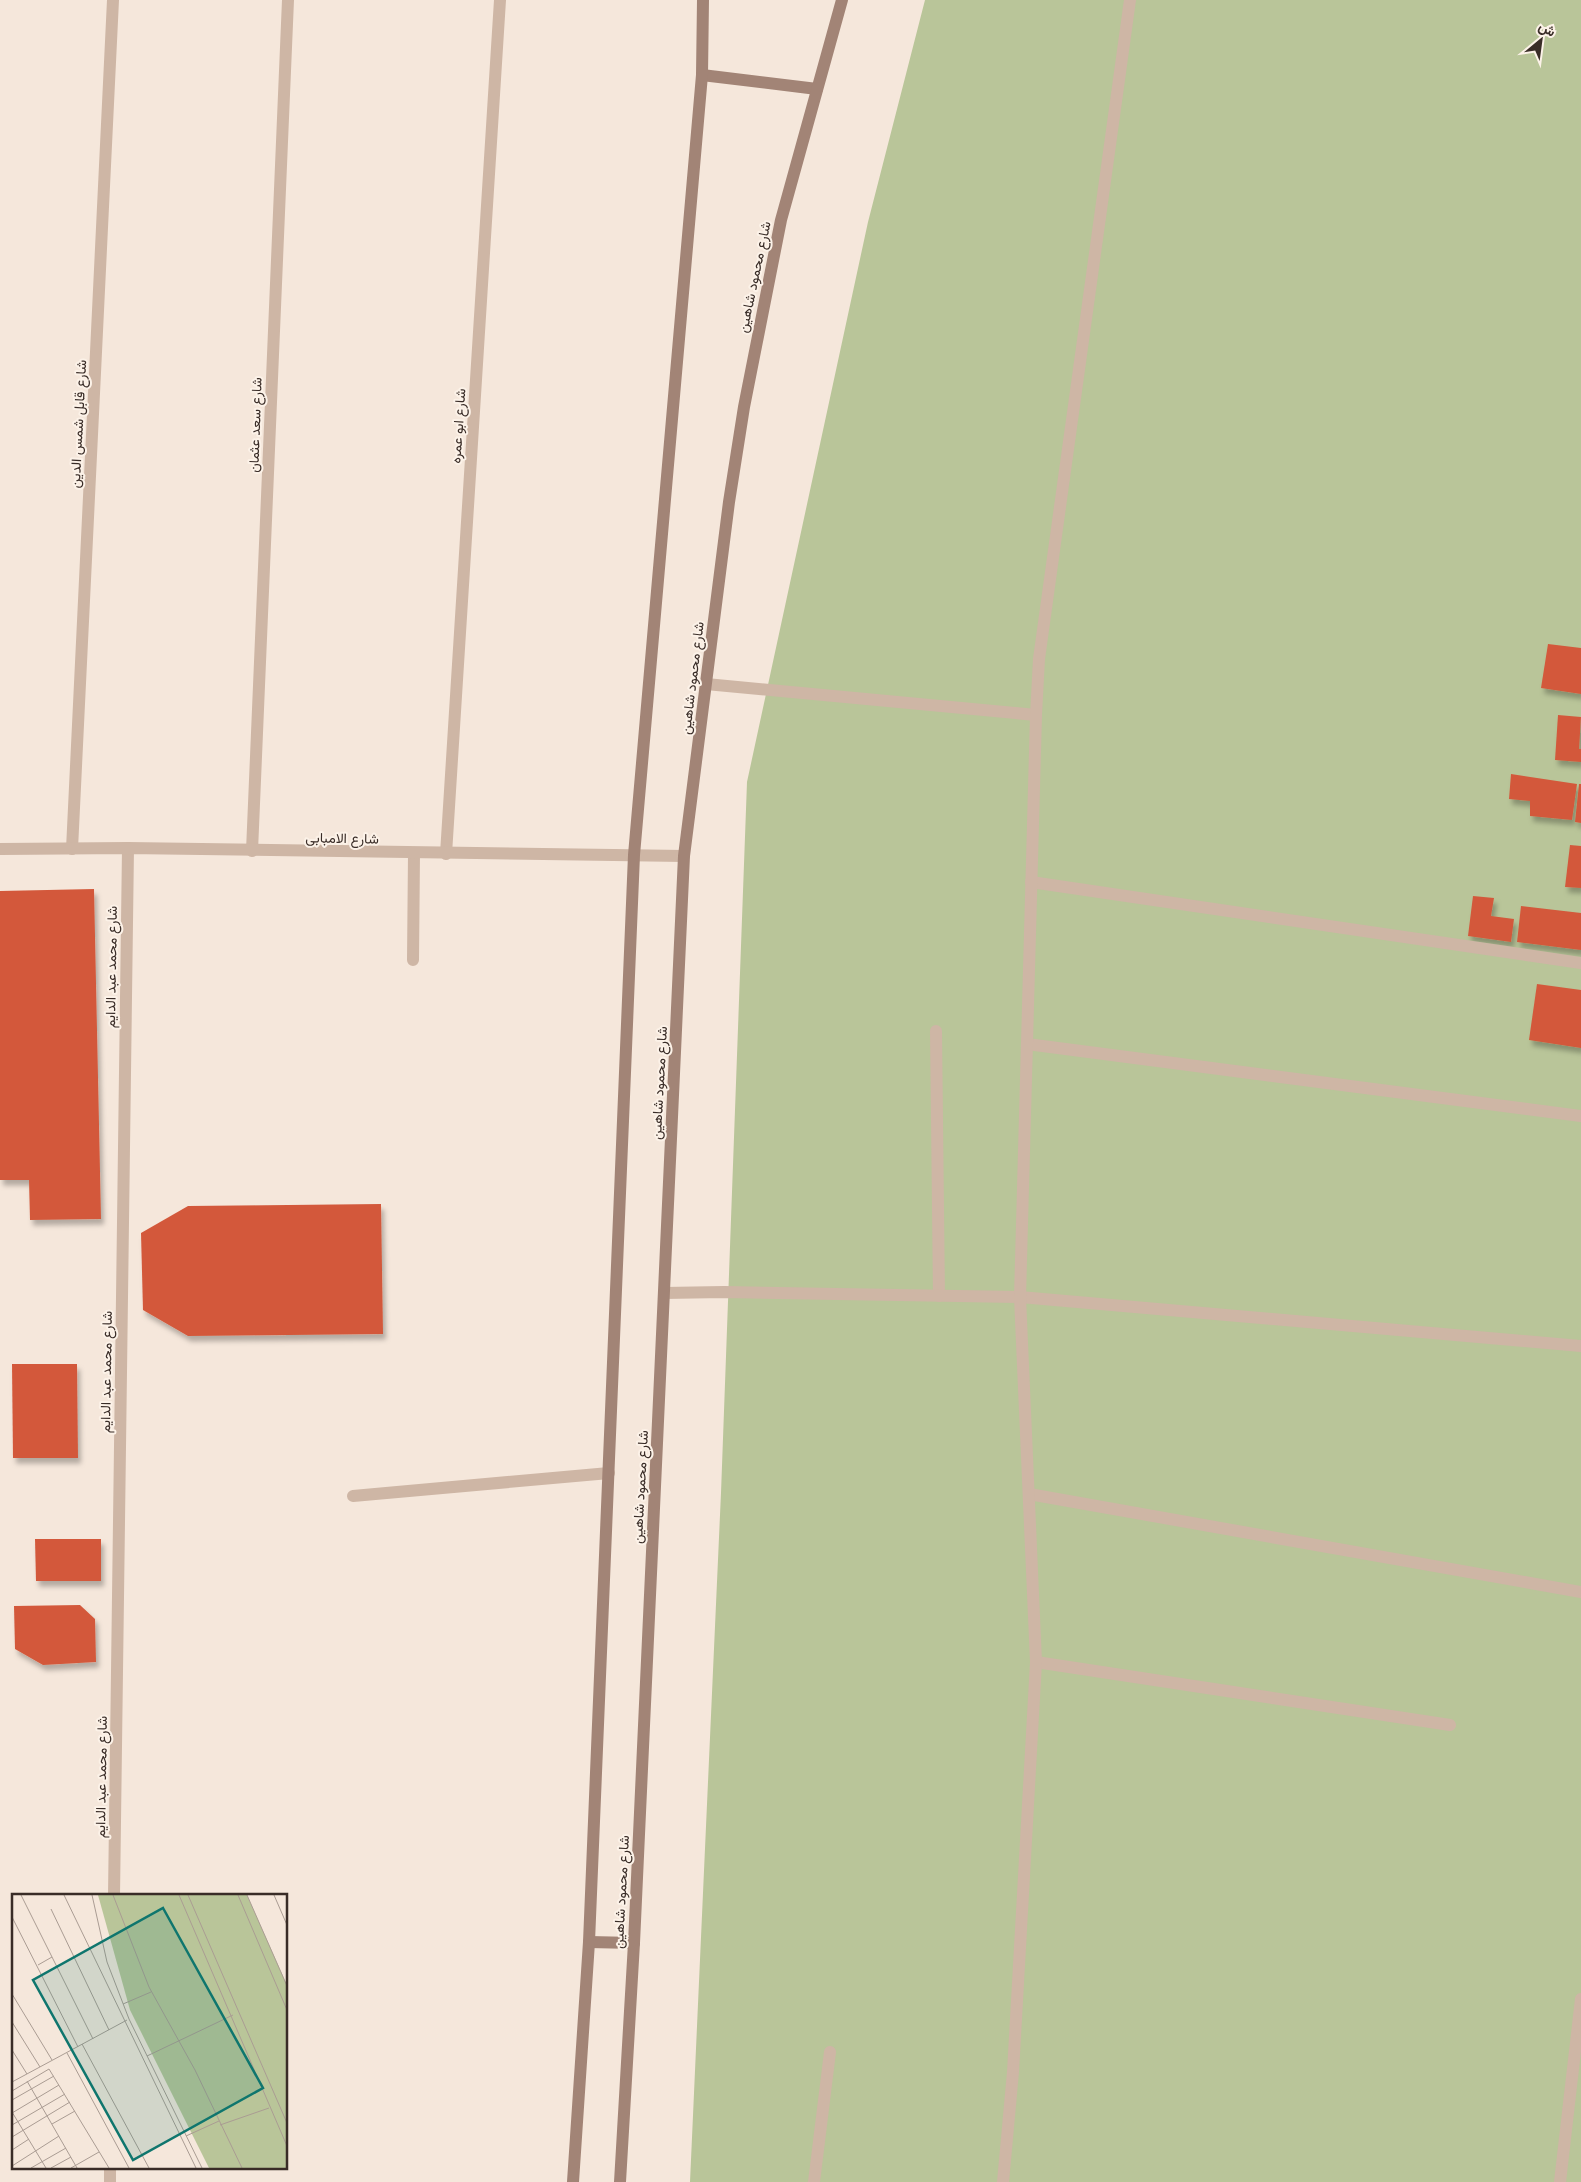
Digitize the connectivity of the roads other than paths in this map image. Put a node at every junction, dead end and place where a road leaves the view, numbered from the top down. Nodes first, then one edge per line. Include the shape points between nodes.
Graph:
1 (113, 0) edge
2 (288, 0) edge
3 (500, 0) edge
4 (703, 0) edge
5 (842, 0) edge
6 (1130, 0) edge
7 (702, 75) junction
8 (817, 89) junction
9 (706, 684) junction
10 (1036, 715) junction
11 (128, 848) junction
12 (0, 849) edge
13 (72, 849) junction
14 (252, 851) junction
15 (414, 854) junction
16 (446, 854) junction
17 (634, 854) junction
18 (684, 856) junction
19 (1031, 882) junction
20 (413, 960) dead end
21 (1581, 963) edge
22 (936, 1031) dead end
23 (1027, 1044) junction
24 (1581, 1116) edge
25 (664, 1293) junction
26 (939, 1296) junction
27 (1020, 1298) junction
28 (1581, 1346) edge
29 (609, 1473) junction
30 (1029, 1494) junction
31 (353, 1496) dead end
32 (1581, 1592) edge
33 (1036, 1662) junction
34 (1450, 1725) dead end
35 (114, 1894) edge
36 (589, 1942) junction
37 (634, 1944) junction
38 (1581, 1999) edge
39 (830, 2052) dead end
40 (573, 2182) edge
41 (620, 2182) edge
42 (814, 2182) edge
43 (1003, 2182) edge
44 (1560, 2182) edge

1 - 13 street, شارع قابل شمس الدين
2 - 14 street, شارع سعد عثمان
3 - 16 street, شارع ابو عمره
4 - 7 main road, شارع محمود شاهين
5 - 8 main road, شارع محمود شاهين
6 - 10 street via 1039,658
7 - 8 main road
7 - 17 main road, شارع محمود شاهين
8 - 9 main road, شارع محمود شاهين via 782,220 744,407
9 - 10 street
9 - 18 main road, شارع محمود شاهين
10 - 19 street
11 - 13 street, شارع الامبابى
11 - 14 street, شارع الامبابى
11 - 35 street, شارع محمد عبد الدايم
12 - 13 street, شارع الامبابى
14 - 15 street, شارع الامبابى
15 - 16 street, شارع الامبابى
15 - 20 street
16 - 17 street, شارع الامبابى
17 - 18 street, شارع الامبابى
17 - 29 main road, شارع محمود شاهين
18 - 25 main road, شارع محمود شاهين
19 - 21 street
19 - 23 street
22 - 26 street
23 - 24 street
23 - 27 street
25 - 26 street
25 - 37 main road, شارع محمود شاهين
26 - 27 street
27 - 28 street
27 - 30 street
29 - 31 street
29 - 36 main road, شارع محمود شاهين
30 - 32 street
30 - 33 street
33 - 34 street
33 - 43 street
36 - 37 main road
36 - 40 main road, شارع محمود شاهين
37 - 41 main road, شارع محمود شاهين
38 - 44 street
39 - 42 street

